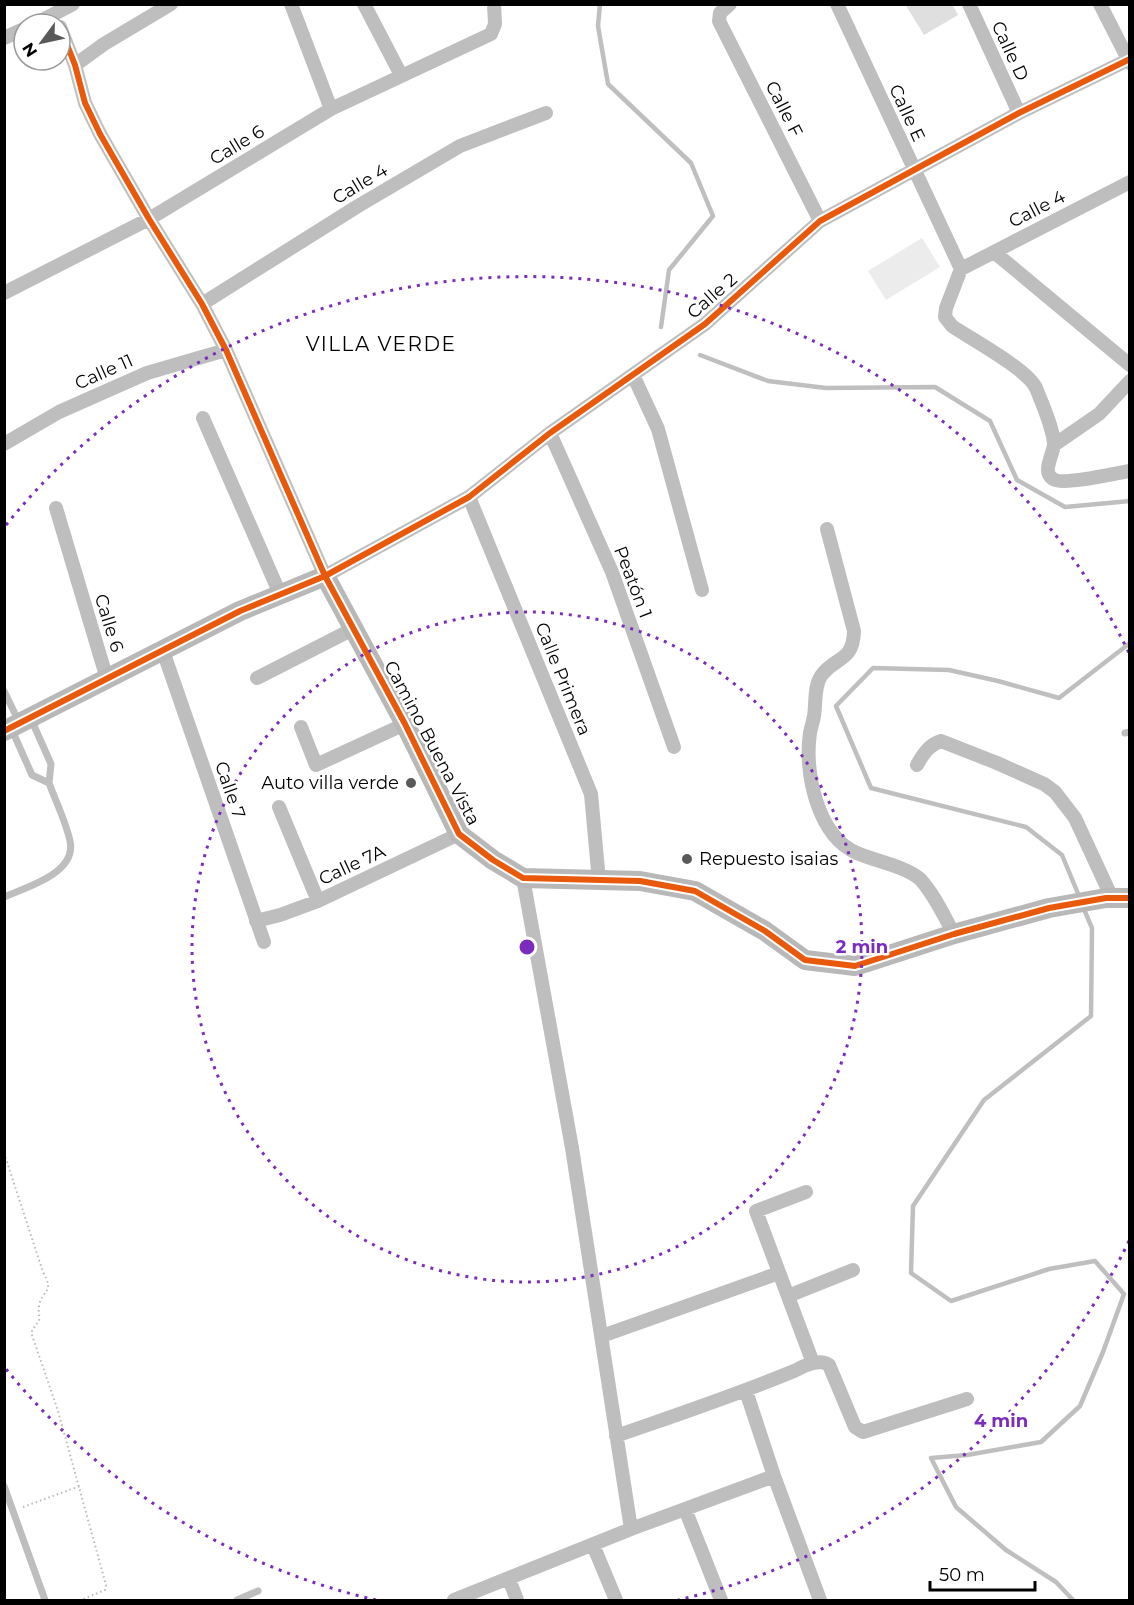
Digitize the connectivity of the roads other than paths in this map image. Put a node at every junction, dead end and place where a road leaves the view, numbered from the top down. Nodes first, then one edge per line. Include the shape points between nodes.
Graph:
1 (171, 4) edge
2 (291, 4) edge
3 (364, 4) edge
4 (494, 4) edge
5 (837, 4) edge
6 (969, 4) edge
7 (1101, 4) edge
8 (725, 9) edge
9 (72, 58) edge
10 (1129, 61) edge
11 (75, 65) junction
12 (400, 75) junction
13 (331, 109) junction
14 (546, 113) dead end
15 (1019, 113) junction
16 (913, 170) junction
17 (1130, 182) edge
18 (149, 219) junction
19 (820, 221) junction
20 (994, 252) junction
21 (961, 268) junction
22 (4, 293) edge
23 (202, 304) junction
24 (226, 350) junction
25 (1130, 365) edge
26 (633, 375) junction
27 (1130, 381) edge
28 (203, 418) dead end
29 (550, 433) junction
30 (4, 444) edge
31 (1054, 445) junction
32 (1130, 471) edge
33 (469, 497) junction
34 (56, 508) dead end
35 (827, 529) dead end
36 (325, 576) junction
37 (702, 590) dead end
38 (280, 594) junction
39 (355, 628) junction
40 (163, 651) junction
41 (257, 678) dead end
42 (107, 679) junction
43 (4, 691) edge
44 (405, 724) junction
45 (16, 725) edge
46 (302, 727) dead end
47 (674, 747) dead end
48 (917, 765) dead end
49 (49, 783) junction
50 (279, 807) dead end
51 (459, 834) junction
52 (523, 878) junction
53 (599, 880) junction
54 (4, 897) edge
55 (1116, 898) edge
56 (318, 901) junction
57 (256, 921) junction
58 (954, 933) junction
59 (264, 942) dead end
60 (806, 1192) dead end
61 (853, 1270) dead end
62 (779, 1273) junction
63 (788, 1296) junction
64 (602, 1336) junction
65 (813, 1363) junction
66 (746, 1391) junction
67 (967, 1399) dead end
68 (616, 1436) junction
69 (774, 1476) junction
70 (4, 1486) edge
71 (685, 1509) junction
72 (631, 1529) junction
73 (593, 1545) junction
74 (509, 1579) junction
75 (258, 1591) dead end
76 (45, 1600) edge
77 (237, 1600) edge
78 (454, 1600) edge
79 (517, 1600) edge
80 (616, 1600) edge
81 (721, 1600) edge
82 (820, 1600) edge

1 - 11 street
2 - 13 street
3 - 12 street
4 - 12 street, Calle 6 via 495,24 490,34
5 - 16 street, Calle E
6 - 15 street, Calle D
7 - 10 street
8 - 19 street, Calle F via 719,21
9 - 11 street
10 - 15 street, Calle 2
11 - 18 street via 85,103 99,134
12 - 13 street, Calle 6
13 - 18 street, Calle 6
14 - 23 street, Calle 4 via 460,146
15 - 16 street, Calle 2
16 - 19 street, Calle 2
16 - 21 street, Calle E
17 - 20 street, Calle 4
18 - 22 street, Calle 6
18 - 23 street
19 - 26 street, Calle 2 via 705,324
20 - 21 street, Calle 4
20 - 25 street
21 - 31 street via 945,317 952,326 1020,370 1034,385
23 - 24 street
24 - 30 street, Calle 11 via 147,373 59,412
24 - 36 street
26 - 29 street, Calle 2
26 - 37 street via 658,429
27 - 31 street via 1099,414
28 - 38 street
29 - 33 street, Calle 2
29 - 47 street, Peatón 1 via 612,572
31 - 32 street via 1048,474 1055,481
33 - 36 street, Calle 2
33 - 53 street, Calle Primera via 591,794
34 - 42 street, Calle 6
35 - 58 street via 854,638 850,651 820,677 810,733 811,785 835,837 854,852 919,879
36 - 38 street
36 - 39 street, Camino Buena Vista
38 - 40 street
39 - 41 street
39 - 44 street, Camino Buena Vista
40 - 42 street
40 - 57 street, Calle 7
42 - 45 street
43 - 45 lane
44 - 46 street via 316,765
44 - 51 street, Camino Buena Vista
45 - 49 lane via 51,765
45 - 49 lane via 32,775
48 - 55 street via 927,750 941,741 1044,784 1075,818
49 - 54 lane via 71,842 70,858 51,876
50 - 56 street
51 - 52 street, Camino Buena Vista
51 - 56 street, Calle 7A
52 - 53 street, Camino Buena Vista
52 - 64 street
53 - 58 street, Camino Buena Vista via 640,881 695,891 765,931 805,960 855,966
55 - 58 street, Camino Buena Vista via 1049,908
56 - 57 street, Calle 7A
57 - 59 street, Calle 7
60 - 62 street via 756,1211
61 - 63 street
62 - 63 street
62 - 64 street
63 - 65 street
64 - 68 street
65 - 66 street
65 - 67 street via 829,1365 855,1427 863,1432
66 - 68 street
66 - 69 street
68 - 72 street
69 - 71 street
69 - 82 street
70 - 76 lane
71 - 72 street
71 - 81 street
72 - 73 street
73 - 74 street
73 - 80 street
74 - 78 street
74 - 79 street
75 - 77 lane

